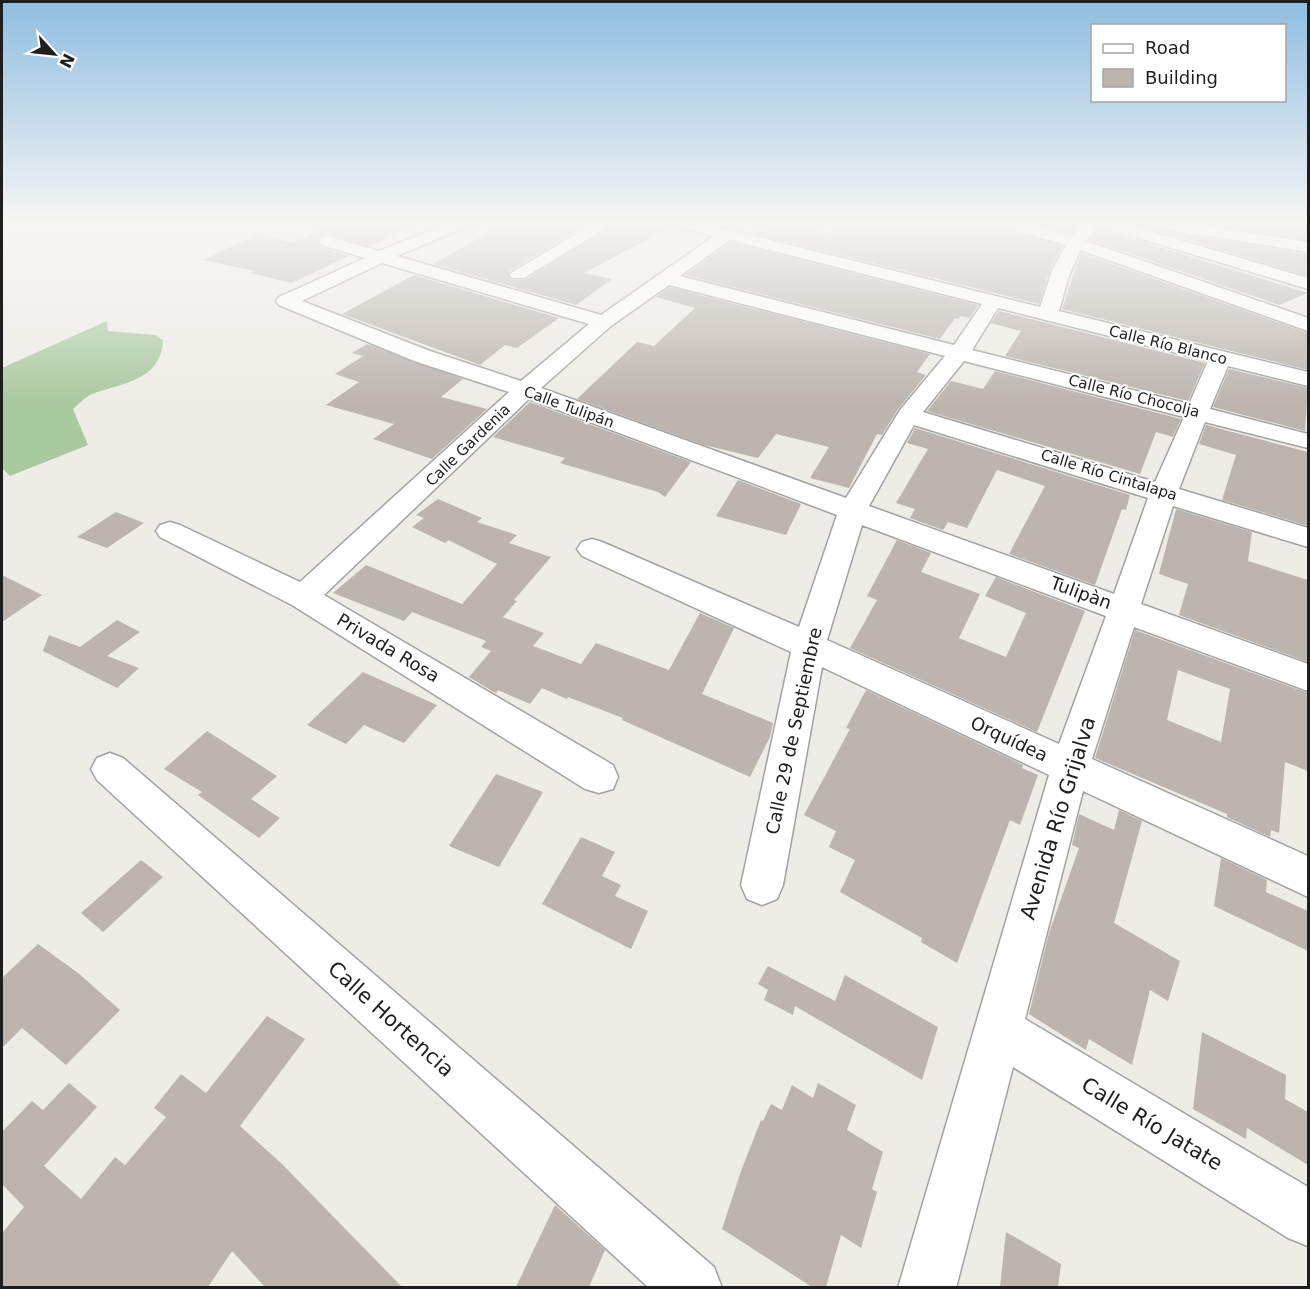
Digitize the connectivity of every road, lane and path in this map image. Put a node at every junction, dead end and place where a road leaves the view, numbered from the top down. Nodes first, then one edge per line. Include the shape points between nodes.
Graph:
1 (321, 284) edge
2 (472, 284) edge
3 (656, 284) edge
4 (689, 284) edge
5 (924, 284) edge
6 (1056, 284) edge
7 (1193, 284) edge
8 (993, 301) junction
9 (1048, 314) junction
10 (604, 322) junction
11 (1308, 325) edge
12 (960, 352) junction
13 (1221, 358) junction
14 (1308, 379) edge
15 (525, 390) junction
16 (1199, 413) junction
17 (908, 415) junction
18 (1308, 441) edge
19 (1164, 492) junction
20 (853, 510) junction
21 (170, 531) dead end
22 (1308, 538) edge
23 (592, 549) dead end
24 (303, 597) junction
25 (1125, 609) junction
26 (809, 646) junction
27 (1308, 678) edge
28 (1070, 767) junction
29 (110, 769) dead end
30 (599, 777) dead end
31 (1308, 877) edge
32 (762, 885) dead end
33 (996, 1029) junction
34 (1308, 1218) edge
35 (683, 1279) edge
36 (927, 1287) edge

1 - 15 street, Calle Tulipán via 286,301 422,356
2 - 10 street
3 - 10 street, Calle Gardenia
4 - 12 street, Calle Río Chocolja
5 - 8 street, Calle Río Blanco
6 - 9 street
7 - 11 street
8 - 9 street, Calle Río Blanco
8 - 12 street, Calle 29 de Septiembre
9 - 13 street, Calle Río Blanco
10 - 15 street, Calle Gardenia
12 - 16 street, Calle Río Chocolja
12 - 17 street, Calle 29 de Septiembre
13 - 14 street, Calle Río Blanco
13 - 16 street, Avenida Río Grijalva
15 - 20 street, Calle Tulipán
15 - 24 street, Calle Gardenia
16 - 18 street, Calle Río Chocolja
16 - 19 street, Avenida Río Grijalva
17 - 19 street, Calle Río Cintalapa
17 - 20 street, Calle 29 de Septiembre
19 - 22 street, Calle Río Cintalapa
19 - 25 street, Avenida Río Grijalva
20 - 25 street, Tulipàn
20 - 26 street, Calle 29 de Septiembre
21 - 24 street, Privada Rosa
23 - 26 street, Orquídea
24 - 30 street, Privada Rosa
25 - 27 street, Tulipàn
25 - 28 street, Avenida Río Grijalva
26 - 28 street, Orquídea
26 - 32 street, Calle 29 de Septiembre
28 - 31 street, Orquídea
28 - 33 street, Avenida Río Grijalva
29 - 35 street, Calle Hortencia
33 - 34 street, Calle Río Jatate
33 - 36 street, Avenida Río Grijalva

